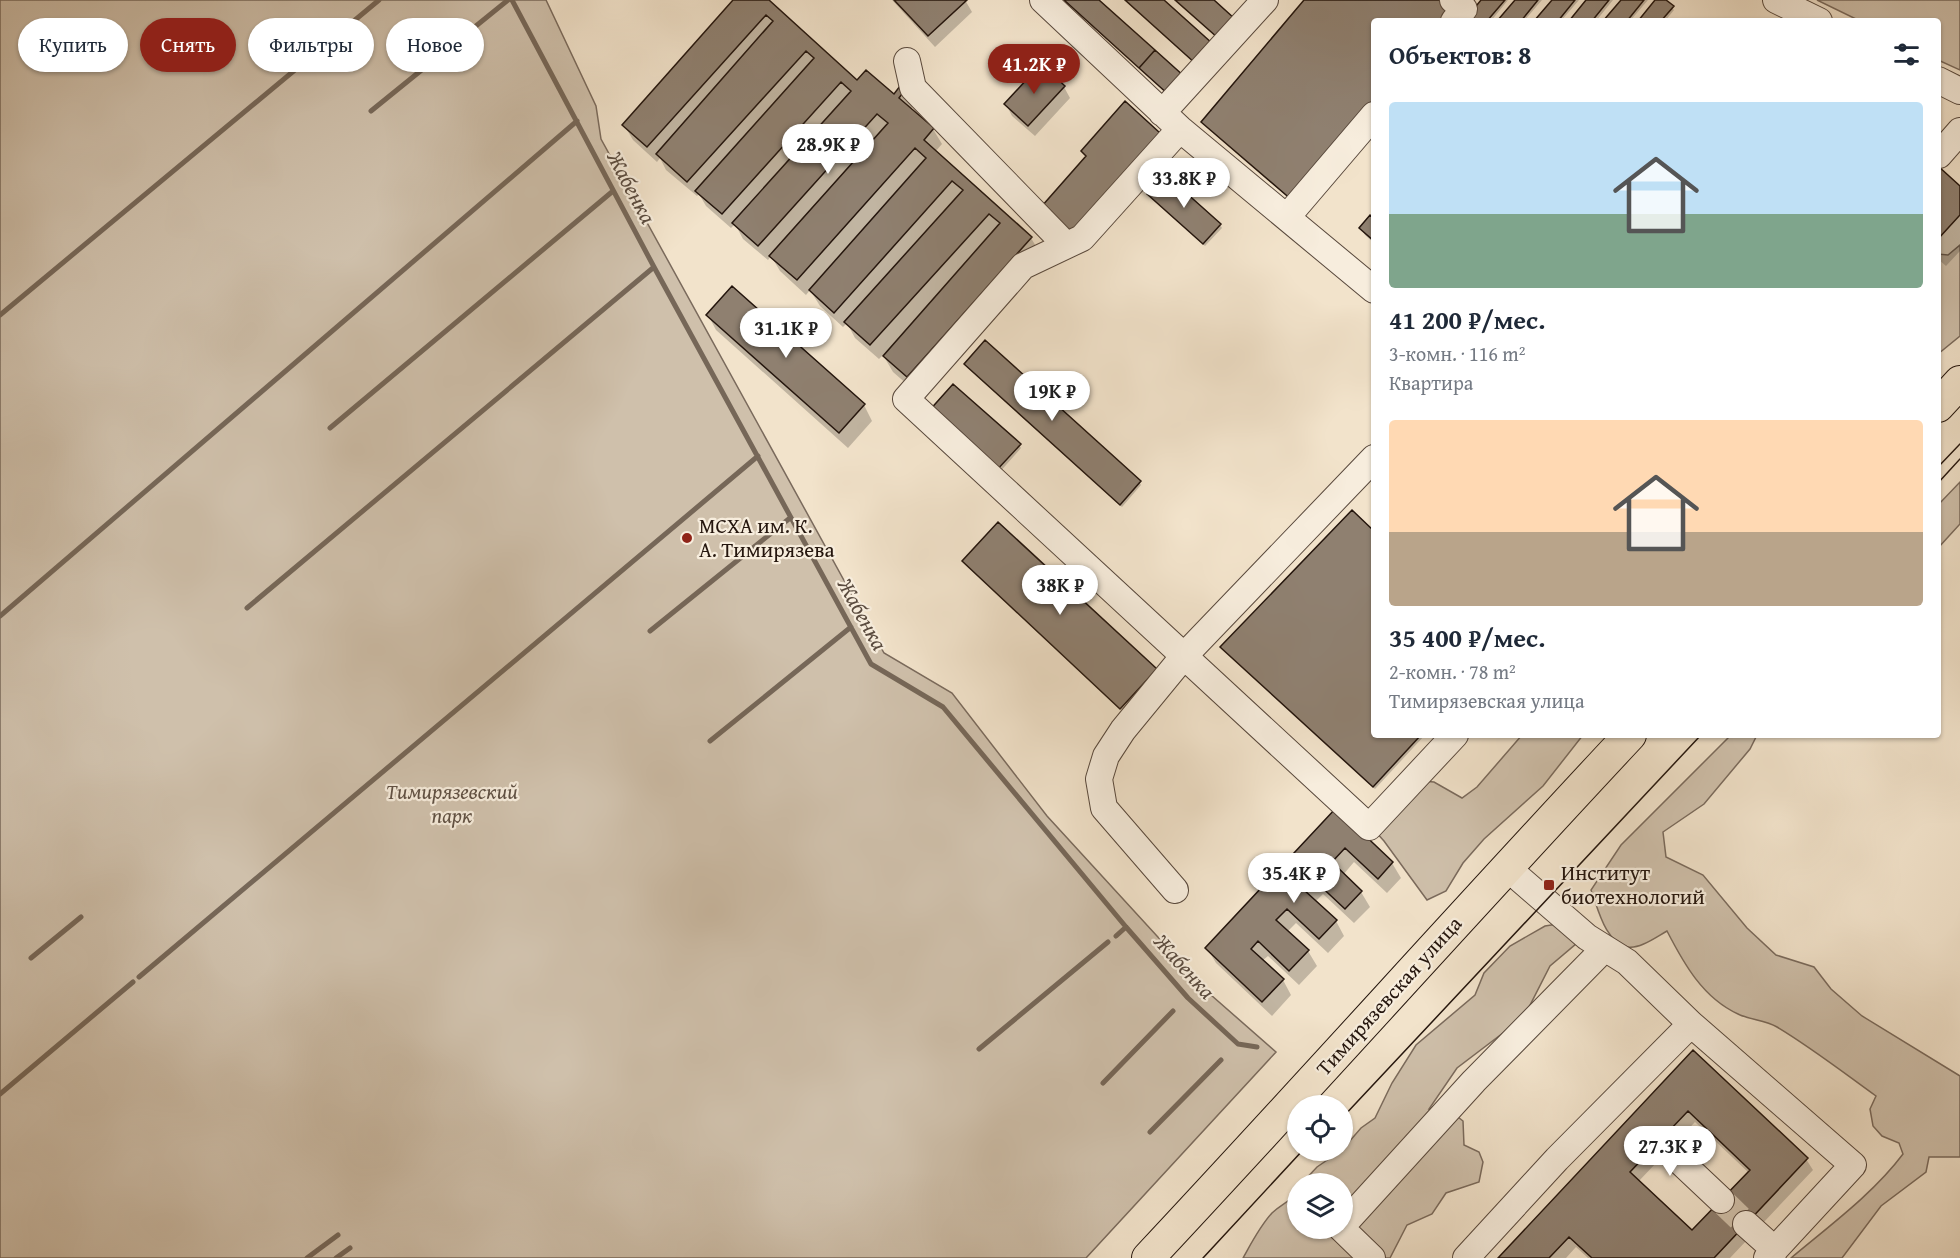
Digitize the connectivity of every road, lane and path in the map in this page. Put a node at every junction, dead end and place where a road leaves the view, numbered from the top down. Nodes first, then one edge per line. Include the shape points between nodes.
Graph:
1 (1043, 0) edge
2 (1265, 0) edge
3 (1454, 0) edge
4 (1776, 0) edge
5 (1456, 18) edge
6 (1813, 18) edge
7 (908, 61) dead end
8 (1941, 82) edge
9 (1960, 91) edge
10 (1371, 119) edge
11 (1171, 121) junction
12 (1960, 131) edge
13 (1941, 153) edge
14 (1287, 217) junction
15 (1066, 245) junction
16 (1371, 287) edge
17 (1960, 382) edge
18 (1941, 403) edge
19 (1371, 461) edge
20 (1183, 657) junction
21 (1452, 738) edge
22 (1627, 738) edge
23 (1506, 867) junction
24 (1175, 890) dead end
25 (1604, 949) junction
26 (1691, 1024) junction
27 (1668, 1150) dead end
28 (1721, 1200) tunnel mouth
29 (1353, 1215) edge
30 (1746, 1224) tunnel mouth
31 (1353, 1238) edge
32 (1771, 1254) edge
33 (1148, 1258) edge
34 (1372, 1258) edge
35 (1466, 1258) edge

1 - 11 street
2 - 11 street
3 - 5 street via 1464,9
4 - 6 street
7 - 15 street via 913,88
8 - 9 street
10 - 14 street
11 - 14 street
11 - 15 street via 1082,238
12 - 13 street
14 - 16 street
15 - 20 street via 1023,266 906,399
17 - 18 main road
19 - 20 street
20 - 21 street via 1369,827
20 - 24 street via 1123,730 1106,756 1099,779 1104,808
22 - 23 main road, Тимирязевская улица
23 - 25 street
23 - 33 main road, Тимирязевская улица
25 - 26 street via 1626,962
25 - 29 street via 1474,1081
26 - 32 street via 1853,1165
26 - 35 street
27 - 28 street
30 - 32 street
31 - 34 street

